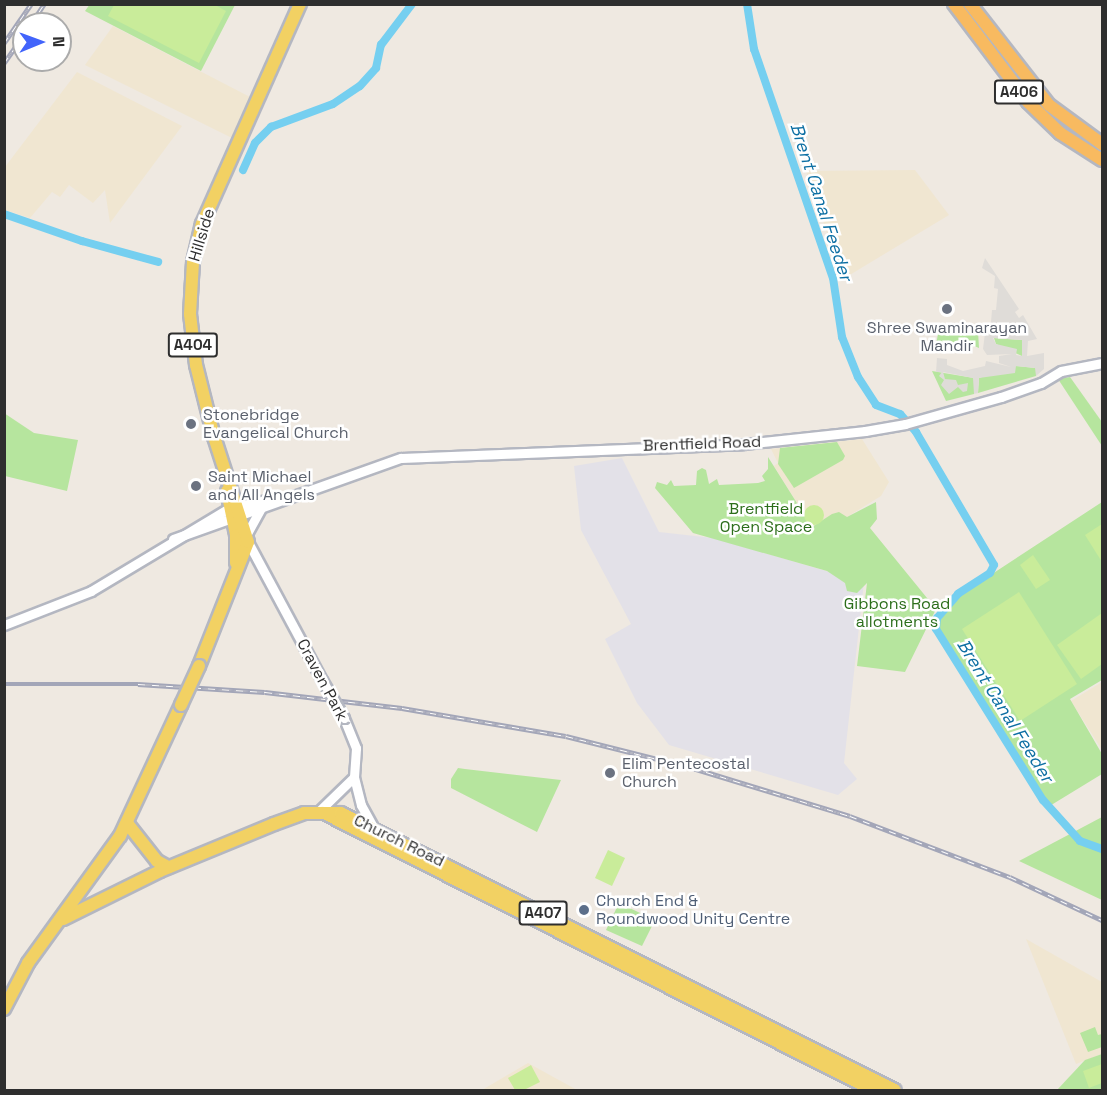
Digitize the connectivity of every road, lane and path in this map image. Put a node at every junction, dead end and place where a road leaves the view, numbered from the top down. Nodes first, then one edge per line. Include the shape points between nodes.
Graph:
1 (300, 4) edge
2 (954, 4) edge
3 (970, 4) edge
4 (1102, 144) edge
5 (1102, 160) edge
6 (1102, 363) edge
7 (297, 494) junction
8 (261, 508) junction
9 (235, 512) junction
10 (247, 540) junction
11 (236, 573) junction
12 (4, 626) edge
13 (354, 777) junction
14 (320, 812) junction
15 (127, 823) junction
16 (373, 828) junction
17 (120, 836) junction
18 (138, 836) junction
19 (160, 867) junction
20 (94, 875) junction
21 (109, 894) junction
22 (63, 919) junction
23 (4, 1009) edge
24 (873, 1090) edge
25 (895, 1090) edge

1 - 9 main road, Hillside / A404 via 202,224 193,262 193,342
2 - 5 highway, A406 via 1028,102 1060,133
3 - 4 highway, A406 via 1048,105
6 - 7 street, Brentfield Road via 1061,370 1029,388 908,424 744,444 401,458
7 - 8 street, Brentfield Road
7 - 9 street, Brentfield Road
8 - 9 street, Brentfield Road
8 - 10 street
9 - 10 main road, Craven Park / A404
9 - 11 main road, A404
9 - 12 street via 173,539 91,591
10 - 11 main road, A404
10 - 13 street, Craven Park, bridge via 344,718 356,748
11 - 15 main road, A404, bridge via 182,705
13 - 14 street
13 - 16 street, Craven Park via 361,805
14 - 16 main road, Church Road / A407 via 341,813
14 - 19 main road, A407 via 274,824
14 - 24 main road, Church Road / A407
15 - 17 main road, A404
15 - 18 main road
16 - 25 main road, Church Road / A407
17 - 18 main road
17 - 20 main road, A404
18 - 19 main road
19 - 21 main road, A404
20 - 21 main road via 98,889
20 - 22 main road, A404
21 - 22 main road, A404
22 - 23 main road, A404 via 28,963

